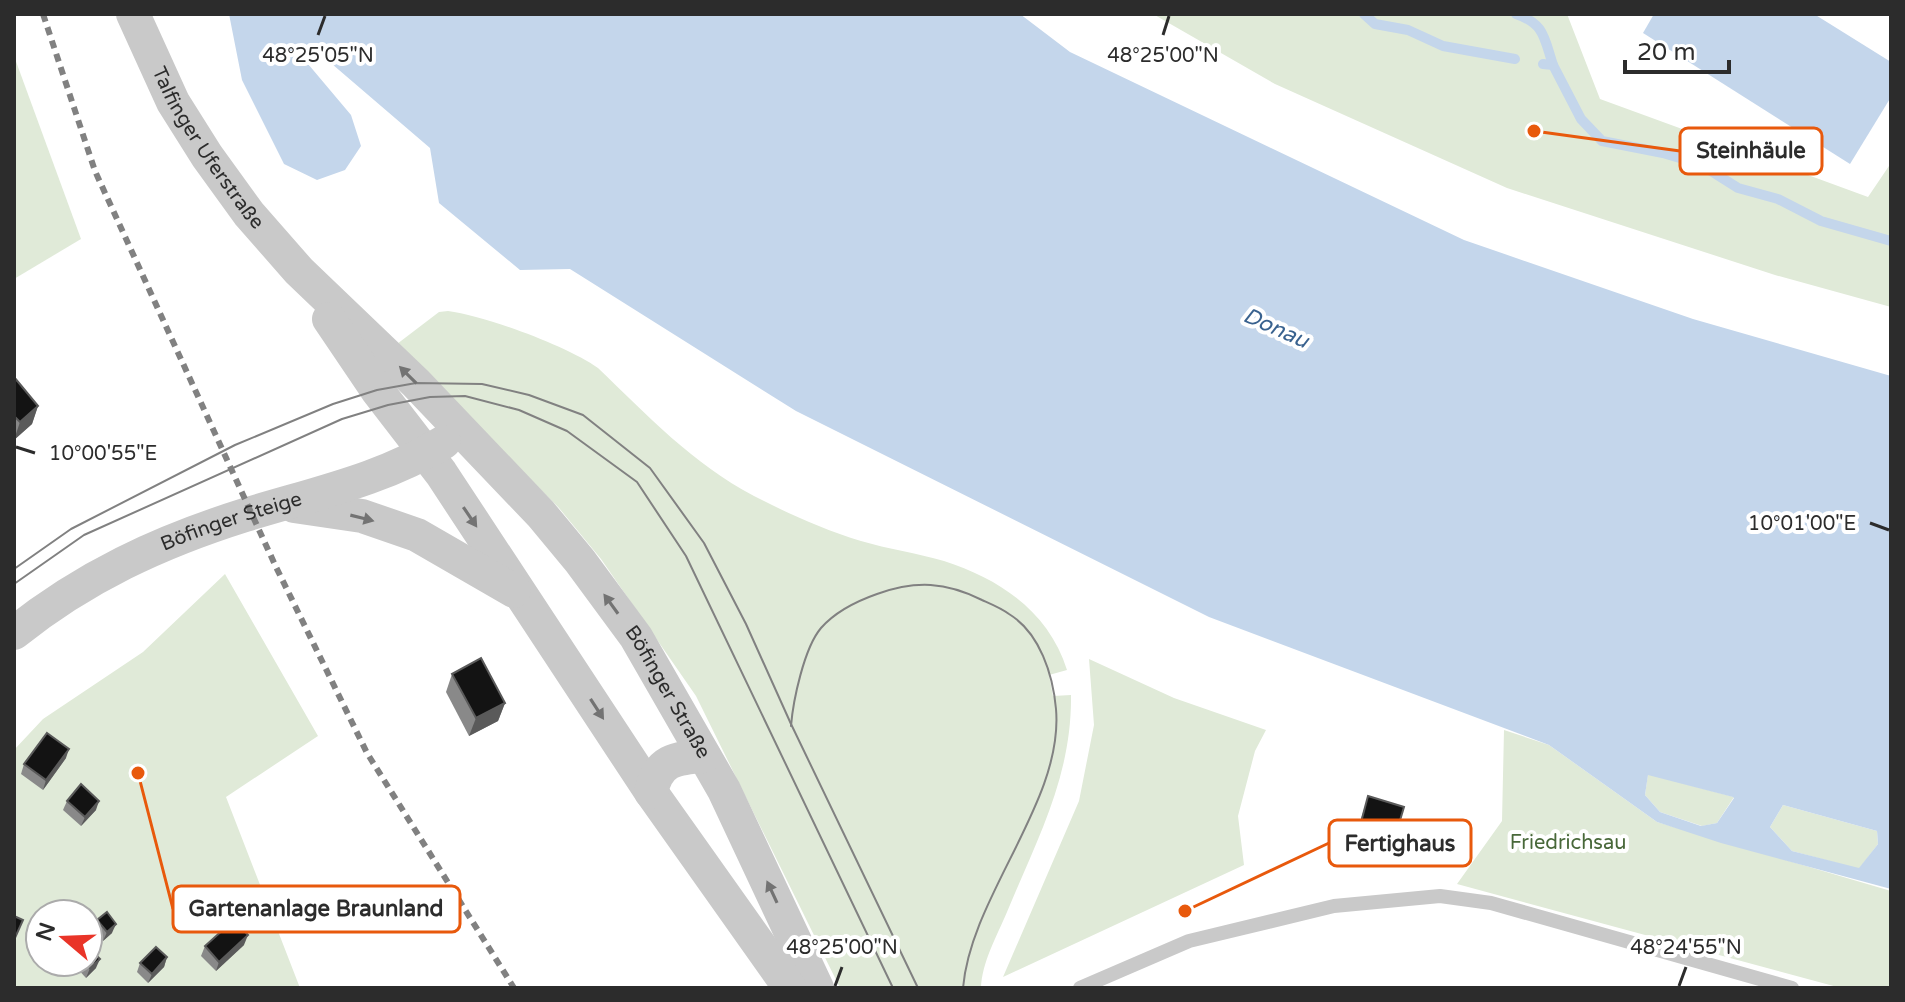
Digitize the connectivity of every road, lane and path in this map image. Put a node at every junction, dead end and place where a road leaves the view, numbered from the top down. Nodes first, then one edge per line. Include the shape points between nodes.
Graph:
1 (133, 14) edge
2 (299, 271) junction
3 (462, 431) junction
4 (425, 453) junction
5 (286, 505) junction
6 (524, 597) junction
7 (14, 633) edge
8 (704, 756) junction
9 (651, 792) junction
10 (1100, 984) edge
11 (790, 988) edge
12 (817, 988) edge
13 (1080, 988) edge
14 (1792, 988) edge

1 - 2 street, Talfinger Uferstraße via 173,102 207,156
3 -> 2 street, Talfinger Uferstraße
2 - 4 street, Talfinger Uferstraße
3 - 4 street, Böfinger Steige
8 -> 3 street, Böfinger Straße via 636,637 580,561
4 - 5 street, Böfinger Steige via 383,474
4 -> 6 street
5 -> 6 street via 362,516 417,535
5 - 7 street, Böfinger Steige via 158,547 93,577
6 -> 9 street
8 - 9 street via 661,766
12 -> 8 street, Böfinger Straße
9 - 11 street
10 - 13 lane
10 - 14 lane via 1189,941 1334,906 1440,896 1491,903

